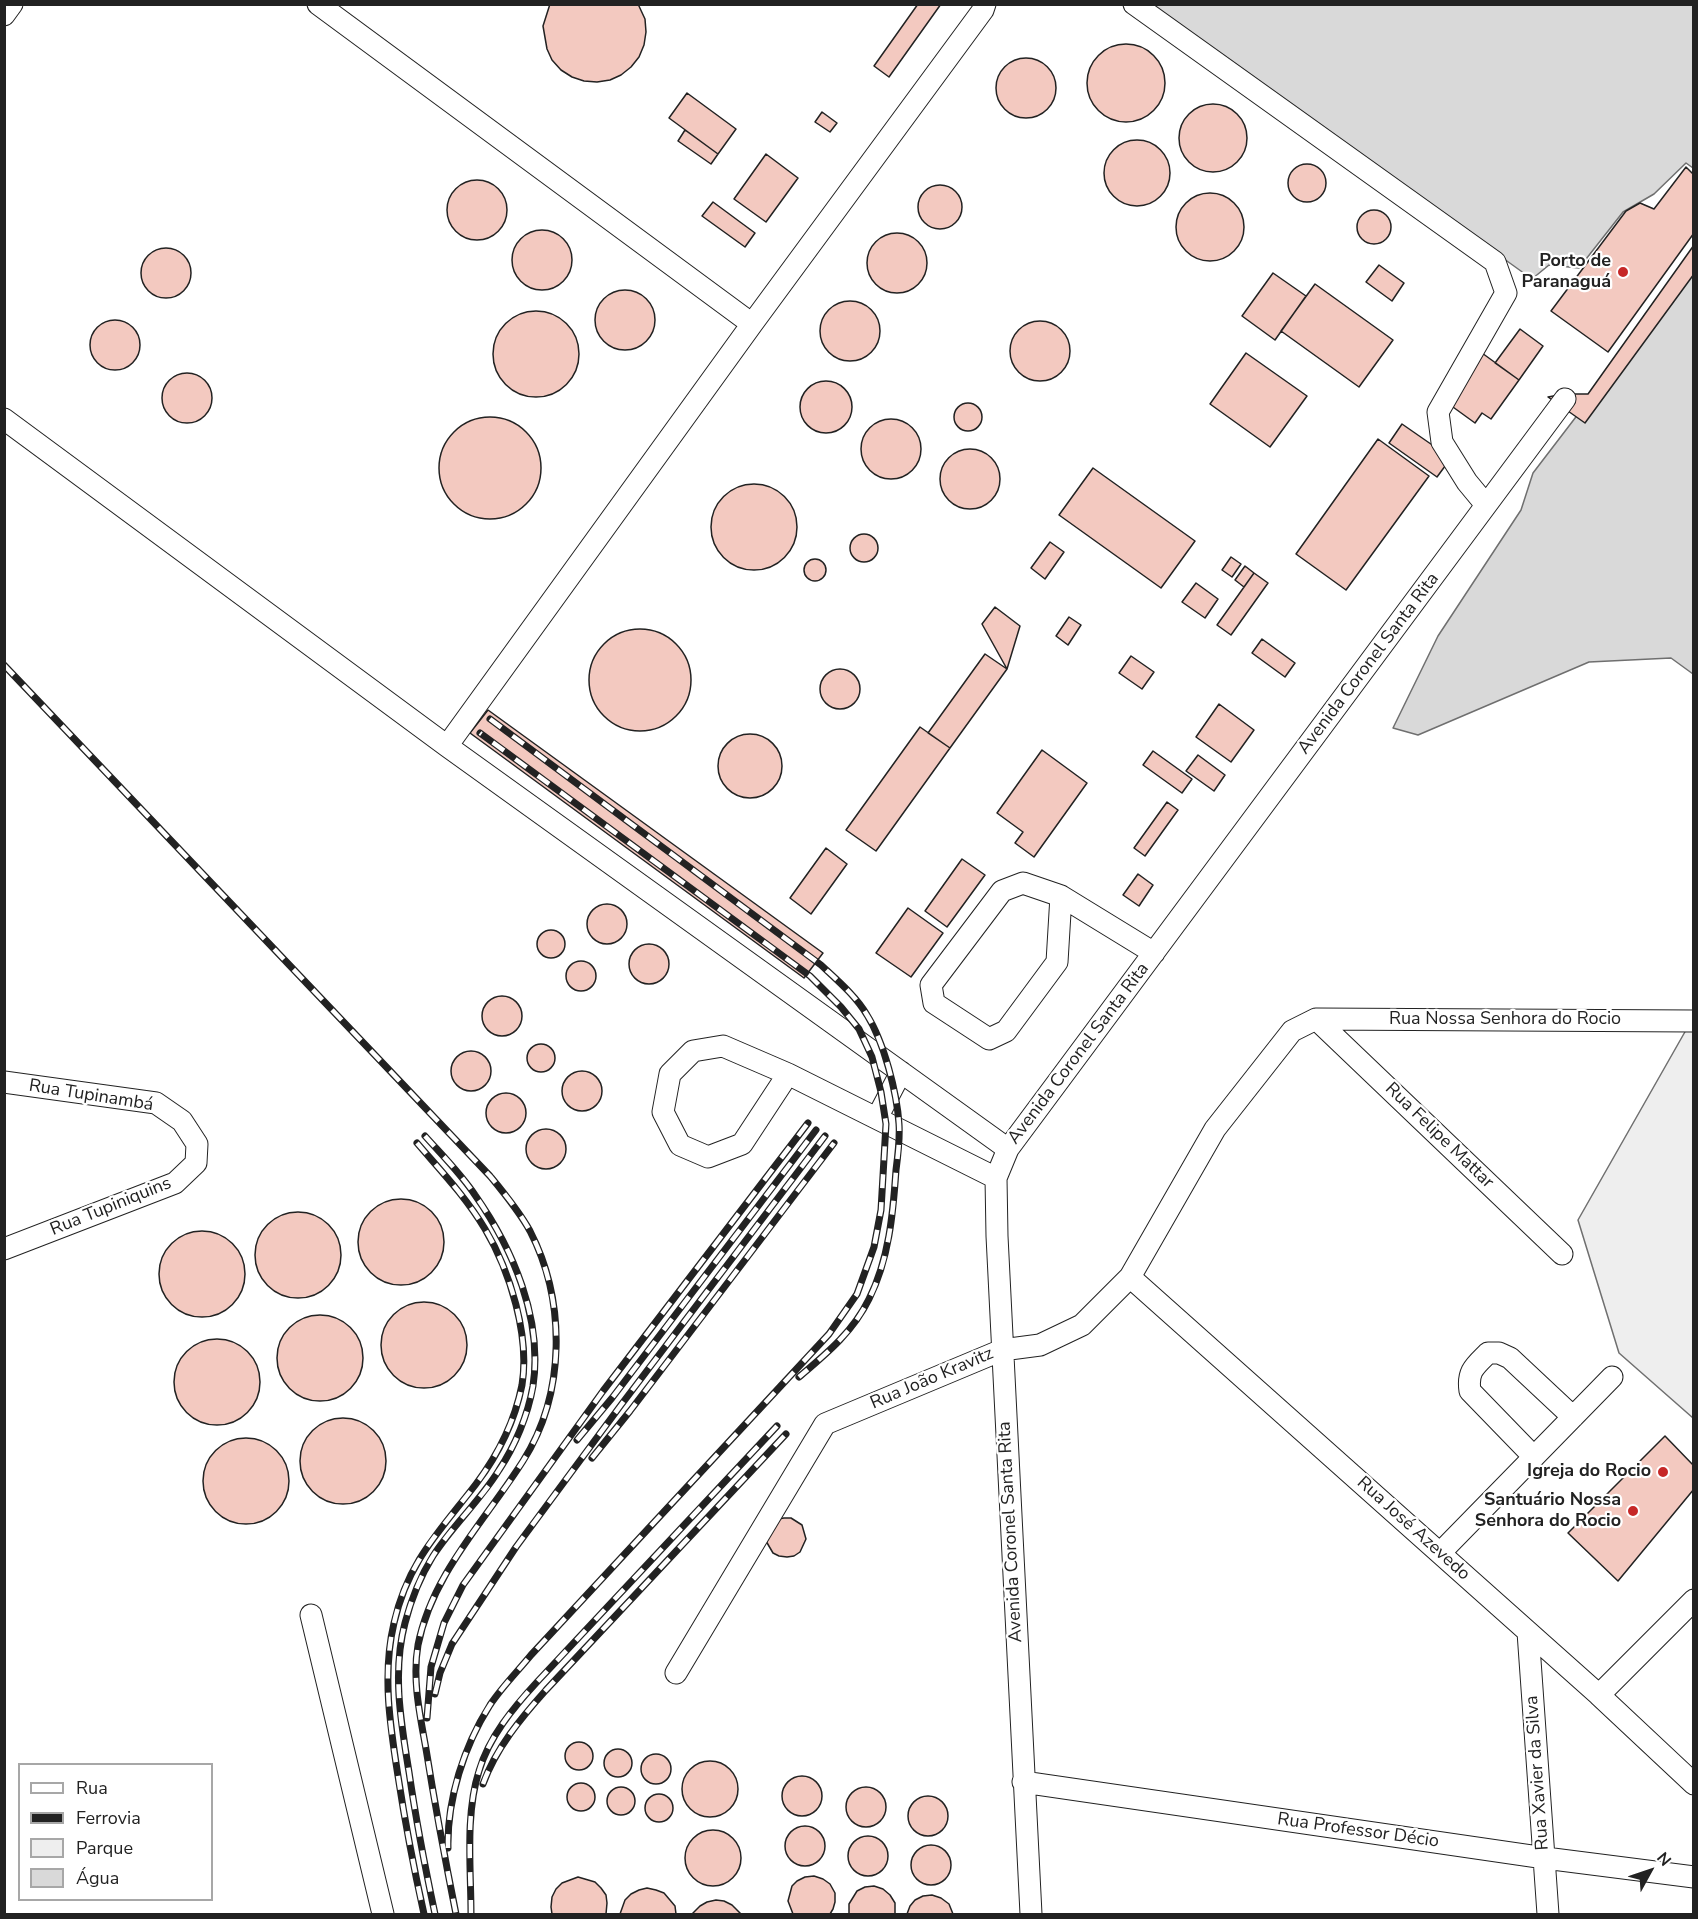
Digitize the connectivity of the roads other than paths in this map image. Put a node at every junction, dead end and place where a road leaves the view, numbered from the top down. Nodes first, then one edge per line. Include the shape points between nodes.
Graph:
1 (12, 4) edge
2 (318, 4) edge
3 (985, 4) edge
4 (1134, 4) edge
5 (4, 15) edge
6 (752, 324) junction
7 (1565, 399) dead end
8 (4, 419) edge
9 (1486, 505) junction
10 (447, 746) junction
11 (1061, 896) junction
12 (1154, 953) junction
13 (1316, 1019) junction
14 (1694, 1021) edge
15 (901, 1072) junction
16 (788, 1074) junction
17 (4, 1082) edge
18 (877, 1118) junction
19 (197, 1144) joint
20 (1008, 1149) junction
21 (996, 1178) junction
22 (4, 1249) edge
23 (1562, 1254) dead end
24 (1130, 1278) junction
25 (1002, 1350) junction
26 (1612, 1377) dead end
27 (1573, 1417) junction
28 (1534, 1457) junction
29 (1440, 1553) junction
30 (1694, 1600) edge
31 (311, 1615) dead end
32 (1528, 1632) junction
33 (676, 1673) dead end
34 (1599, 1695) junction
35 (1023, 1782) junction
36 (1694, 1784) edge
37 (1545, 1858) junction
38 (1694, 1877) edge
39 (383, 1914) edge
40 (1031, 1914) edge
41 (1548, 1914) edge

1 - 5 street
2 - 6 street
3 - 6 street
4 - 9 street via 1495,262 1506,293 1438,412 1442,442
6 - 10 street
7 - 9 street, Avenida Coronel Santa Rita
8 - 10 street
9 - 12 street, Avenida Coronel Santa Rita
10 - 15 street
11 - 11 street via 1057,962 1006,1031 989,1039 934,1003 931,985 1002,891 1023,883
11 - 12 street
12 - 20 street, Avenida Coronel Santa Rita
13 - 14 street, Rua Nossa Senhora do Rocio
13 - 23 street, Rua Felipe Mattar
13 - 24 street, Rua João Kravitz via 1292,1031 1215,1129
15 - 18 street
15 - 20 street
16 - 16 street via 723,1046 693,1051 670,1074 663,1112 680,1145 708,1157 742,1144
16 - 18 street
17 - 19 street, Rua Tupinambá via 156,1103 182,1121
18 - 21 street
19 - 22 street, Rua Tupiniquins via 196,1163 175,1183
20 - 21 street, Avenida Coronel Santa Rita
21 - 25 street, Avenida Coronel Santa Rita
24 - 25 street, Rua João Kravitz via 1082,1324 1040,1345
24 - 29 street, Rua José Azevedo
25 - 33 street, Rua João Kravitz via 825,1424
25 - 35 street, Avenida Coronel Santa Rita
26 - 27 street
27 - 28 street
27 - 28 street via 1510,1358 1488,1353 1473,1368 1468,1379 1470,1391
28 - 29 street
29 - 32 street, Rua José Azevedo
30 - 34 street
31 - 39 street
32 - 34 street, Rua José Azevedo
32 - 37 street, Rua Xavier da Silva
34 - 36 street, Rua José Azevedo
35 - 37 street, Rua Professor Décio
35 - 40 street, Avenida Coronel Santa Rita
37 - 38 street, Rua Professor Décio
37 - 41 street, Rua Xavier da Silva

